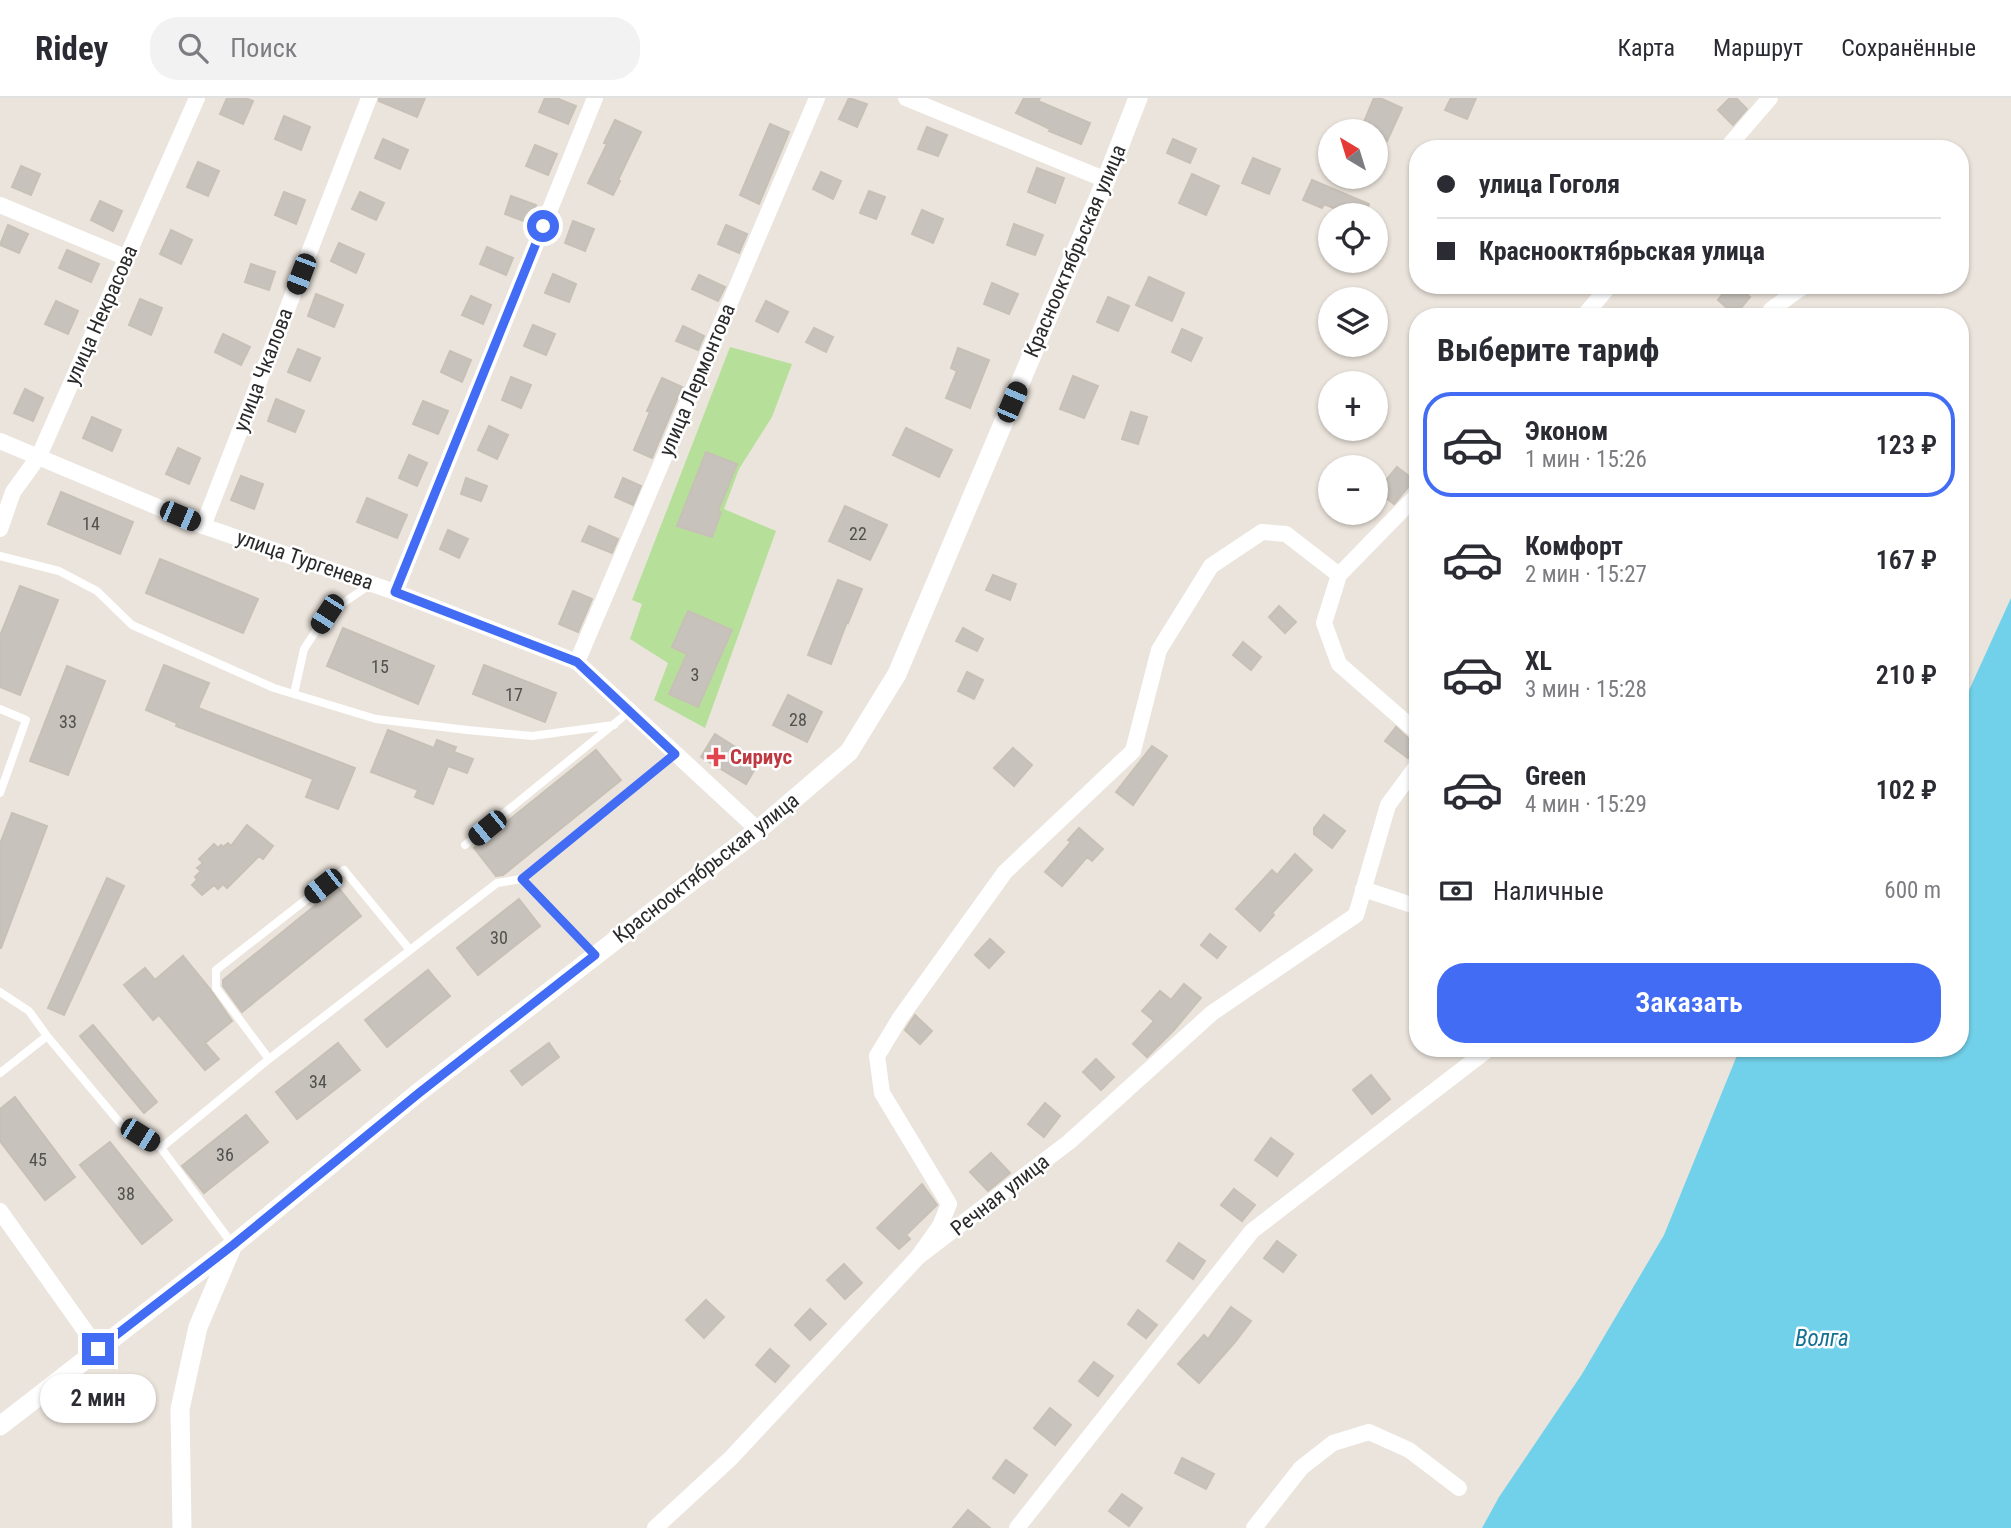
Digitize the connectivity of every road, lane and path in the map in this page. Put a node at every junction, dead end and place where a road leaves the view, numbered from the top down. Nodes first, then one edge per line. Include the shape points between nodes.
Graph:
1 (197, 98) edge
2 (369, 98) edge
3 (595, 98) edge
4 (817, 98) edge
5 (906, 98) edge
6 (1138, 98) edge
7 (1770, 98) edge
8 (1734, 140) edge
9 (1106, 180) junction
10 (0, 205) edge
11 (127, 258) junction
12 (1602, 294) edge
13 (1793, 294) edge
14 (1591, 308) edge
15 (1773, 308) edge
16 (0, 441) edge
17 (39, 456) junction
18 (1409, 503) edge
19 (203, 526) junction
20 (0, 529) edge
21 (0, 556) edge
22 (1339, 575) junction
23 (372, 583) junction
24 (395, 592) junction
25 (577, 662) junction
26 (294, 694) junction
27 (0, 709) edge
28 (629, 711) junction
29 (614, 724) junction
30 (1409, 725) edge
31 (675, 754) junction
32 (1409, 776) edge
33 (0, 793) edge
34 (758, 830) junction
35 (465, 845) dead end
36 (522, 879) junction
37 (1363, 889) junction
38 (1409, 903) edge
39 (410, 950) junction
40 (595, 955) junction
41 (0, 992) edge
42 (47, 1036) junction
43 (1478, 1057) edge
44 (269, 1059) junction
45 (0, 1073) edge
46 (161, 1148) junction
47 (0, 1211) edge
48 (233, 1245) junction
49 (918, 1257) junction
50 (98, 1349) junction
51 (0, 1426) edge
52 (1459, 1488) dead end
53 (182, 1528) edge
54 (656, 1528) edge
55 (1017, 1528) edge
56 (1254, 1528) edge

1 - 11 street, улица Некрасова
2 - 19 street, улица Чкалова
3 - 24 street
4 - 25 street, улица Лермонтова
5 - 9 street
6 - 9 street, Краснооктябрьская улица
7 - 8 street
9 - 34 street, Краснооктябрьская улица via 897,674 849,752
10 - 11 street
11 - 17 street, улица Некрасова
12 - 14 street
13 - 15 street
16 - 17 street, улица Тургенева
17 - 19 street, улица Тургенева
17 - 20 street, улица Некрасова via 13,492
18 - 22 street
19 - 23 street, улица Тургенева
21 - 26 lane via 59,571 97,591 132,625
22 - 30 street via 1324,623 1339,664
22 - 49 street via 1286,534 1262,532 1212,566 1159,650 1133,751 1005,872 900,1018 877,1056 883,1093 949,1204
23 - 24 street, улица Тургенева
23 - 26 lane via 327,614 304,649
24 - 25 street, улица Тургенева
25 - 28 street, улица Тургенева
26 - 29 lane via 376,719 467,730 532,736
27 - 33 lane via 26,720
28 - 29 lane
28 - 31 street, улица Тургенева
29 - 35 lane
31 - 34 street, улица Тургенева
31 - 36 lane
32 - 37 street, Речная улица via 1388,805
34 - 40 street, Краснооктябрьская улица
36 - 39 lane via 497,883
36 - 40 lane
37 - 38 street
37 - 49 street, Речная улица via 1356,915 1212,1013 1069,1142
39 - 44 lane
39 - 44 lane via 344,870 216,970 216,988
40 - 48 street, Краснооктябрьская улица
41 - 42 lane via 29,1011
42 - 45 lane
42 - 46 lane via 120,1123
43 - 55 street via 1252,1231
44 - 46 lane
46 - 48 lane
47 - 50 street
48 - 50 street, Краснооктябрьская улица
48 - 53 street via 198,1327 180,1409
49 - 54 street, Речная улица via 731,1458
50 - 51 street, Краснооктябрьская улица
52 - 56 street via 1409,1450 1369,1432 1333,1443 1301,1468

